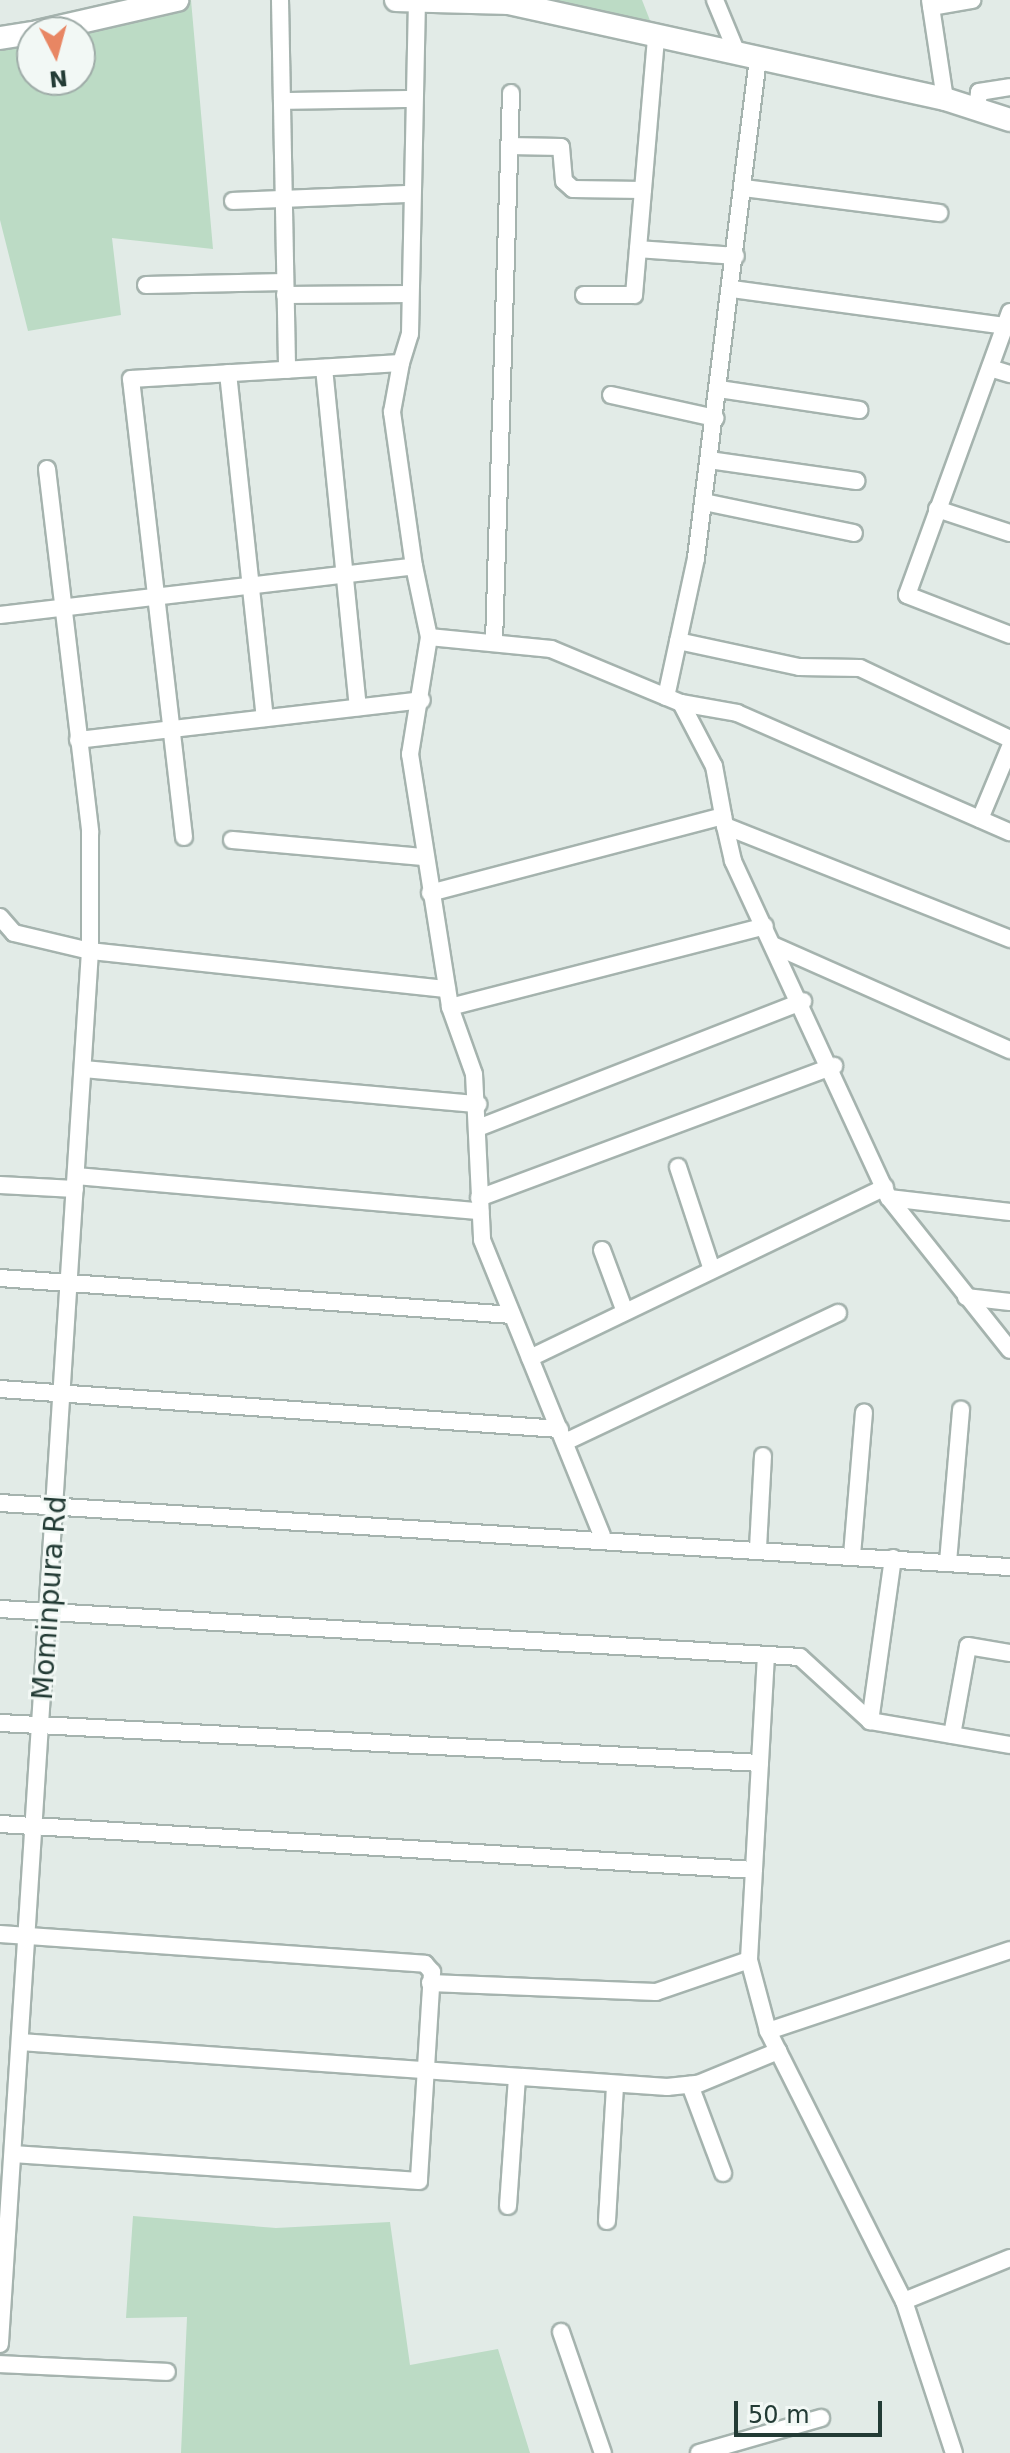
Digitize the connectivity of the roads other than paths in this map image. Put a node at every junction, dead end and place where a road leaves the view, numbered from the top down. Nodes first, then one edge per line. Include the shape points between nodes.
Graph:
1 (177, 0) edge
2 (280, 0) edge
3 (396, 0) edge
4 (715, 0) edge
5 (972, 0) edge
6 (417, 1) edge
7 (930, 3) edge
8 (96, 18) edge
9 (656, 36) junction
10 (748, 56) junction
11 (1010, 87) edge
12 (511, 93) dead end
13 (414, 99) junction
14 (945, 99) junction
15 (282, 101) junction
16 (977, 109) junction
17 (1010, 120) edge
18 (509, 146) junction
19 (744, 188) junction
20 (643, 190) junction
21 (411, 194) junction
22 (283, 198) junction
23 (233, 201) dead end
24 (939, 213) dead end
25 (638, 249) junction
26 (736, 256) junction
27 (146, 285) dead end
28 (285, 289) junction
29 (732, 289) junction
30 (410, 294) junction
31 (584, 295) dead end
32 (1008, 319) edge
33 (401, 363) junction
34 (324, 368) junction
35 (990, 368) junction
36 (287, 370) junction
37 (228, 373) junction
38 (1010, 374) edge
39 (719, 389) junction
40 (611, 395) dead end
41 (859, 410) dead end
42 (715, 418) junction
43 (709, 460) junction
44 (47, 469) dead end
45 (857, 481) dead end
46 (704, 502) junction
47 (937, 509) junction
48 (854, 533) dead end
49 (1010, 533) edge
50 (414, 566) junction
51 (344, 575) junction
52 (249, 588) junction
53 (156, 600) junction
54 (61, 612) junction
55 (0, 615) edge
56 (1010, 635) edge
57 (429, 637) junction
58 (678, 641) junction
59 (494, 643) junction
60 (422, 700) junction
61 (673, 700) junction
62 (358, 707) junction
63 (265, 718) junction
64 (174, 729) junction
65 (1010, 739) edge
66 (78, 740) junction
67 (1010, 747) edge
68 (980, 819) junction
69 (724, 821) junction
70 (1010, 832) edge
71 (184, 837) dead end
72 (232, 840) dead end
73 (423, 857) junction
74 (430, 893) junction
75 (0, 917) edge
76 (765, 926) junction
77 (1010, 939) edge
78 (775, 946) junction
79 (90, 951) junction
80 (447, 989) junction
81 (803, 1001) junction
82 (450, 1007) junction
83 (1010, 1050) edge
84 (834, 1066) junction
85 (83, 1069) junction
86 (478, 1104) junction
87 (478, 1128) junction
88 (678, 1167) dead end
89 (75, 1183) junction
90 (0, 1185) edge
91 (887, 1192) junction
92 (480, 1204) junction
93 (1010, 1212) edge
94 (602, 1250) dead end
95 (712, 1270) junction
96 (0, 1278) edge
97 (69, 1283) junction
98 (966, 1297) junction
99 (1010, 1302) edge
100 (625, 1312) junction
101 (838, 1313) dead end
102 (512, 1315) junction
103 (1010, 1350) edge
104 (530, 1358) junction
105 (0, 1389) edge
106 (63, 1392) junction
107 (961, 1410) dead end
108 (864, 1413) dead end
109 (562, 1436) junction
110 (763, 1456) dead end
111 (0, 1503) edge
112 (55, 1506) junction
113 (602, 1536) junction
114 (758, 1548) junction
115 (852, 1555) junction
116 (893, 1558) junction
117 (948, 1562) junction
118 (1010, 1567) edge
119 (0, 1609) edge
120 (49, 1612) junction
121 (1010, 1653) edge
122 (766, 1655) junction
123 (870, 1721) junction
124 (0, 1723) edge
125 (41, 1725) junction
126 (952, 1735) junction
127 (1010, 1745) edge
128 (760, 1763) junction
129 (0, 1824) edge
130 (35, 1826) junction
131 (754, 1870) junction
132 (0, 1934) edge
133 (27, 1935) junction
134 (1010, 1950) edge
135 (749, 1960) junction
136 (430, 1983) junction
137 (768, 2031) junction
138 (20, 2042) junction
139 (778, 2051) junction
140 (425, 2071) junction
141 (517, 2078) junction
142 (615, 2085) junction
143 (690, 2085) junction
144 (13, 2154) junction
145 (723, 2173) dead end
146 (508, 2206) dead end
147 (607, 2221) dead end
148 (1010, 2258) edge
149 (3, 2263) edge
150 (904, 2301) junction
151 (561, 2332) dead end
152 (0, 2344) edge
153 (0, 2364) edge
154 (167, 2372) dead end
155 (821, 2418) dead end
156 (603, 2453) edge
157 (699, 2453) edge
158 (954, 2453) edge

1 - 8 street
2 - 15 street
3 - 6 street
4 - 10 street
5 - 7 street
6 - 9 street via 509,3
6 - 13 street
7 - 14 street
9 - 10 street
9 - 20 street
10 - 14 street
10 - 19 street
11 - 16 street via 979,92
12 - 18 street
13 - 15 street
13 - 21 street
14 - 16 street
15 - 22 street
16 - 17 street
18 - 20 street via 561,147 564,181 573,189
18 - 59 street
19 - 24 street
19 - 26 street
20 - 25 street
21 - 22 street
21 - 30 street
22 - 23 street
22 - 28 street
25 - 26 street
25 - 31 street via 634,295
26 - 29 street
27 - 28 street
28 - 30 street
28 - 36 street
29 - 32 street
29 - 39 street
30 - 33 street via 410,334
32 - 35 street
33 - 34 street
33 - 50 street via 392,412
34 - 36 street
34 - 51 street
35 - 38 street
35 - 47 street
36 - 37 street
37 - 52 street
37 - 53 street via 131,379
39 - 41 street
39 - 42 street
40 - 42 street
42 - 43 street
43 - 45 street
43 - 46 street
44 - 54 street, Mominpura Rd
46 - 48 street
46 - 58 street
47 - 49 street
47 - 56 street via 907,595
50 - 51 street
50 - 57 street
51 - 52 street
51 - 62 street
52 - 53 street
52 - 63 street
53 - 54 street
53 - 64 street
54 - 55 street
54 - 66 street, Mominpura Rd
57 - 59 street
57 - 60 street
58 - 61 street
58 - 65 street via 799,667 860,668
59 - 61 street via 551,649
60 - 62 street
60 - 73 street via 410,754
61 - 68 street via 737,713
61 - 69 street via 714,766
62 - 63 street
63 - 64 street
64 - 66 street
64 - 71 street
66 - 79 street, Mominpura Rd via 90,832
67 - 68 street
68 - 70 street
69 - 74 street
69 - 76 street via 733,861
69 - 77 street
72 - 73 street
73 - 74 street
74 - 80 street
75 - 79 street via 14,933
76 - 78 street
76 - 82 street
78 - 81 street
78 - 83 street
79 - 80 street
79 - 85 street, Mominpura Rd
80 - 82 street
81 - 84 street
81 - 87 street
82 - 86 street
84 - 91 street
84 - 92 street
85 - 86 street
85 - 89 street, Mominpura Rd
86 - 87 street
87 - 92 street
88 - 95 street
89 - 90 street
89 - 92 street
89 - 97 street, Mominpura Rd
91 - 93 street
91 - 95 street
91 - 98 street
92 - 102 street via 482,1240
94 - 100 street
95 - 100 street
96 - 97 street
97 - 102 street
97 - 106 street, Mominpura Rd
98 - 99 street
98 - 103 street
100 - 104 street
101 - 109 street
102 - 104 street
104 - 109 street
105 - 106 street
106 - 109 street
106 - 112 street, Mominpura Rd
107 - 117 street
108 - 115 street
109 - 113 street
110 - 114 street
111 - 112 street
112 - 113 street
112 - 120 street, Mominpura Rd
113 - 114 street
114 - 115 street
115 - 116 street
116 - 117 street
116 - 123 street
117 - 118 street
119 - 120 street
120 - 122 street
120 - 125 street, Mominpura Rd
121 - 126 street via 968,1646
122 - 123 street via 800,1657
122 - 128 street
123 - 126 street
124 - 125 street
125 - 128 street
125 - 130 street, Mominpura Rd
126 - 127 street
128 - 131 street
129 - 130 street
130 - 131 street
130 - 133 street, Mominpura Rd
131 - 135 street
132 - 133 street
133 - 136 street via 425,1964
133 - 138 street, Mominpura Rd
134 - 137 street
135 - 136 street via 656,1992
135 - 137 street
136 - 140 street
137 - 139 street
138 - 140 street
138 - 144 street, Mominpura Rd
139 - 143 street
139 - 150 street
140 - 141 street
140 - 144 street via 419,2181
141 - 142 street
141 - 146 street
142 - 143 street
142 - 147 street
143 - 145 street
144 - 149 street, Mominpura Rd
148 - 150 street
149 - 152 street, Mominpura Rd
150 - 158 street
151 - 156 street
153 - 154 street
155 - 157 street

